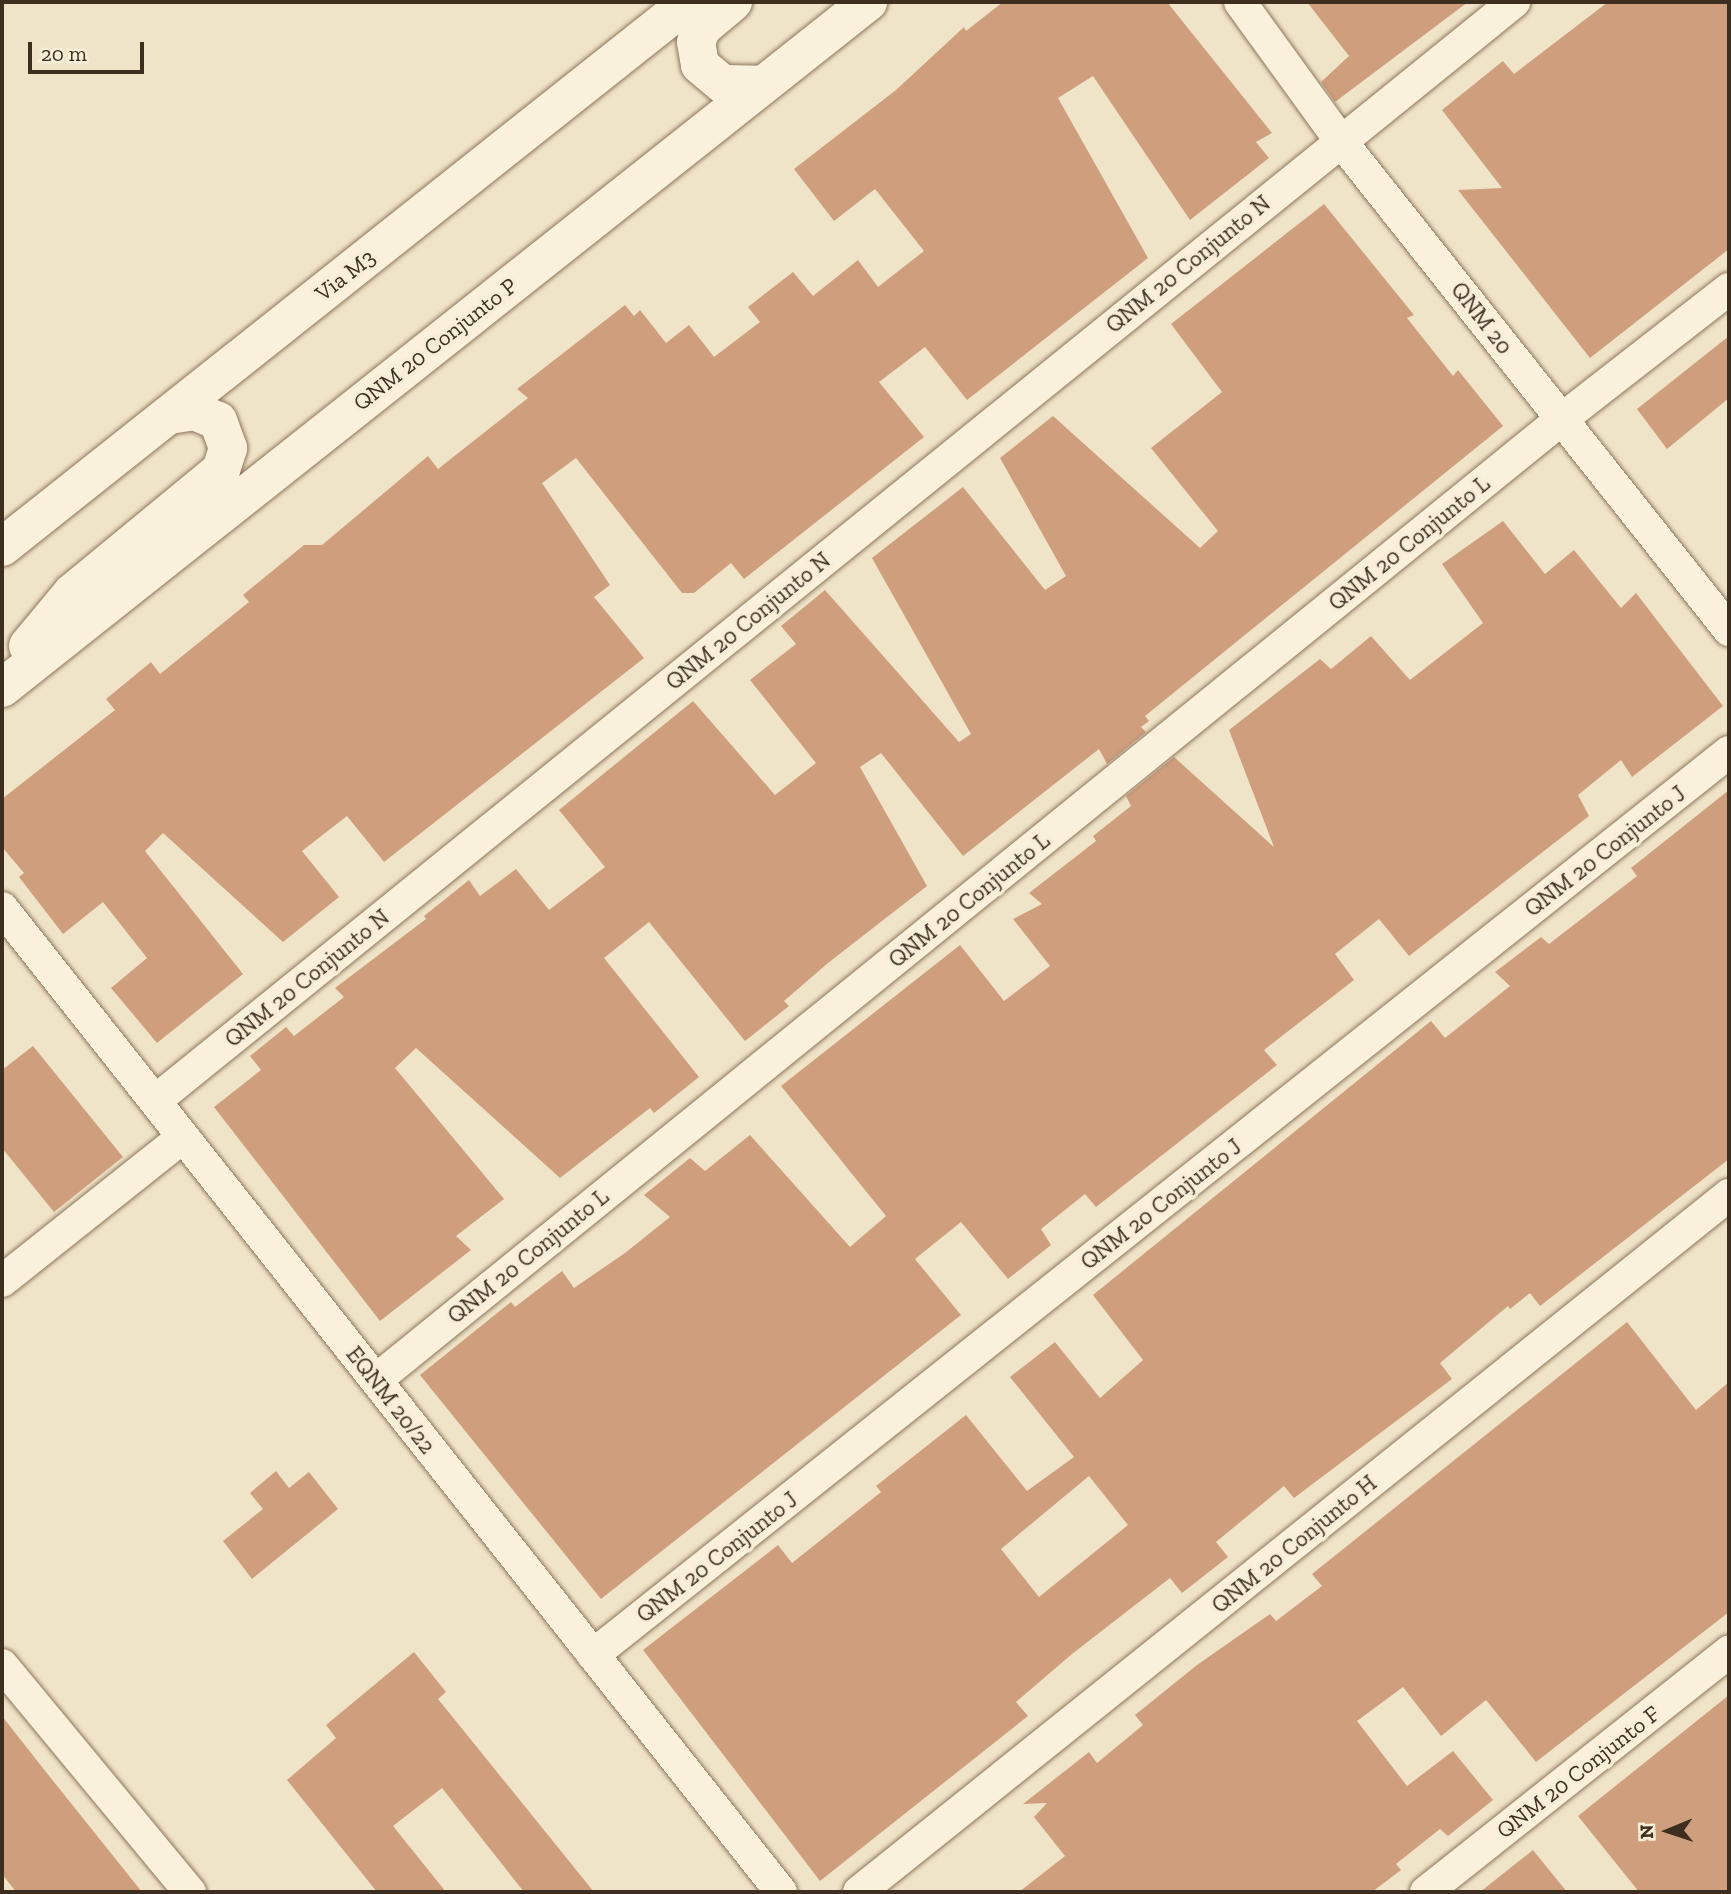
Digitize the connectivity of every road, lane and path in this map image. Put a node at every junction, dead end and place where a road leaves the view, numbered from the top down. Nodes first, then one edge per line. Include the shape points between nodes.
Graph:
1 (689, 2) edge
2 (733, 2) edge
3 (868, 2) edge
4 (1240, 2) edge
5 (1514, 2) edge
6 (762, 85) junction
7 (1340, 140) junction
8 (1729, 289) edge
9 (169, 415) junction
10 (1562, 419) junction
11 (2, 547) edge
12 (1729, 630) edge
13 (2, 677) edge
14 (2, 688) edge
15 (1729, 752) edge
16 (2, 908) edge
17 (155, 1101) junction
18 (183, 1137) junction
19 (1729, 1195) edge
20 (2, 1281) edge
21 (376, 1380) junction
22 (1729, 1652) edge
23 (593, 1655) junction
24 (3, 1670) edge
25 (190, 1892) edge
26 (781, 1892) edge
27 (859, 1892) edge
28 (1426, 1892) edge

1 - 9 main road, Via M3
2 - 6 main road via 702,28 696,42 700,65 723,84
3 - 6 main road, QNM 20 Conjunto P
4 - 7 street, QNM 20
5 - 7 street, QNM 20 Conjunto N
6 - 14 main road, QNM 20 Conjunto P
7 - 10 street, QNM 20
7 - 17 street, QNM 20 Conjunto N
8 - 10 street, QNM 20 Conjunto L
9 - 11 main road, Via M3
9 - 13 main road via 195,411 218,421 228,448 221,470 72,593
10 - 12 street, QNM 20
10 - 21 street, QNM 20 Conjunto L
15 - 23 street, QNM 20 Conjunto J
16 - 17 street, EQNM 20/22
17 - 18 street, EQNM 20/22
18 - 20 street
18 - 21 street, EQNM 20/22
19 - 27 street, QNM 20 Conjunto H
21 - 23 street, EQNM 20/22
22 - 28 street, QNM 20 Conjunto F
23 - 26 street, EQNM 20/22
24 - 25 street

